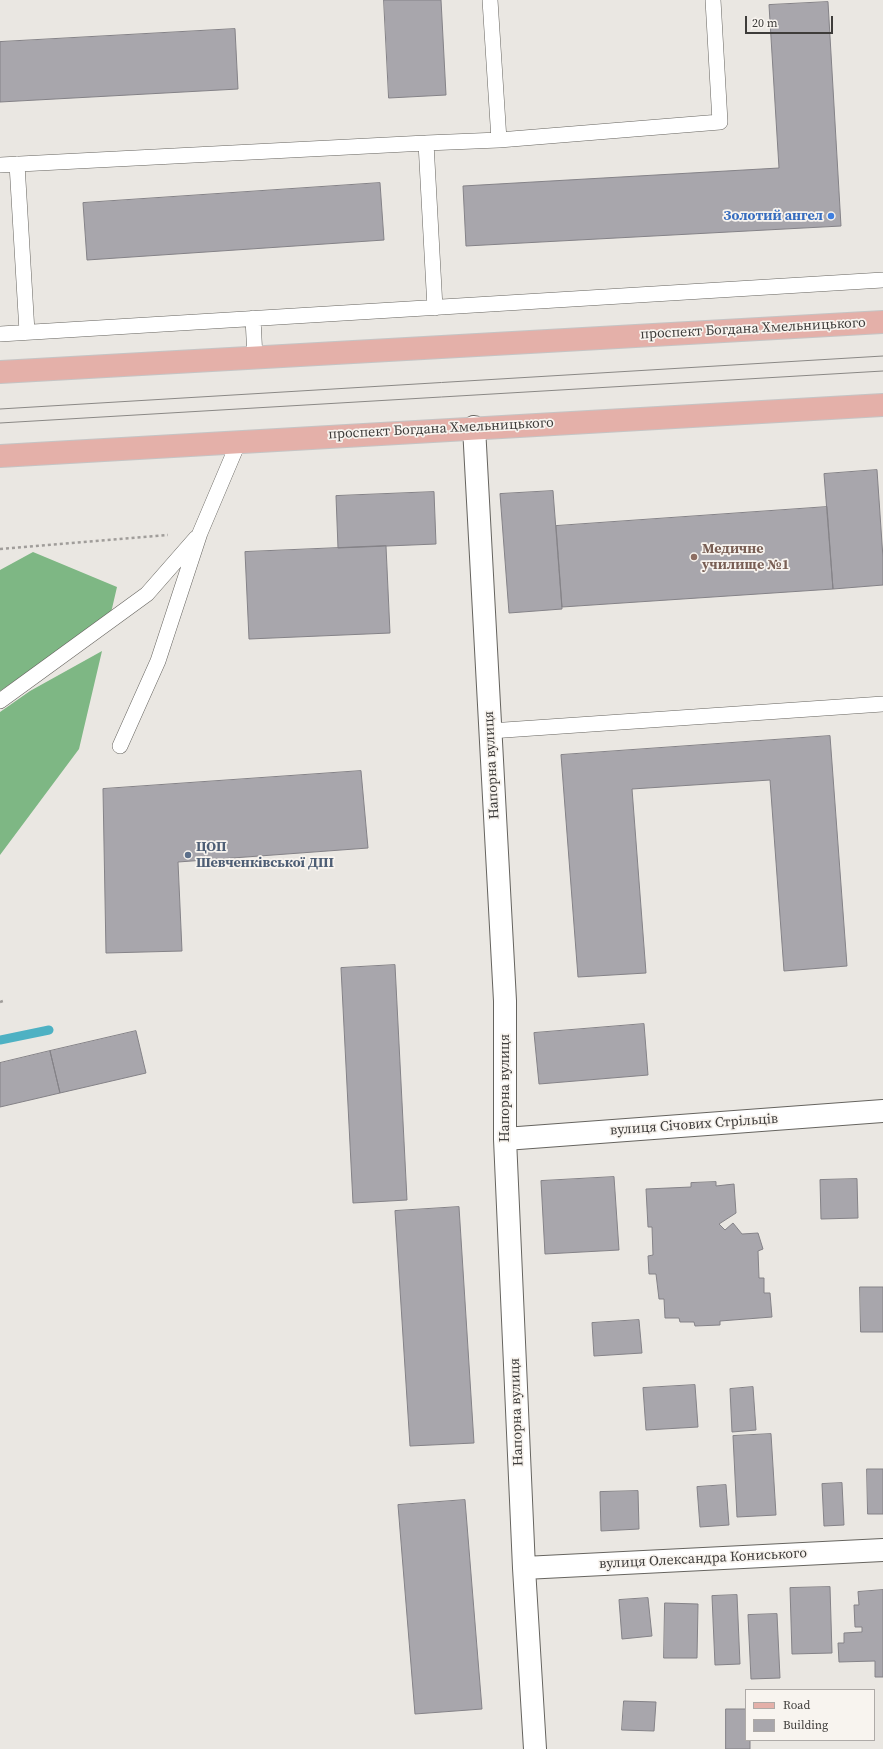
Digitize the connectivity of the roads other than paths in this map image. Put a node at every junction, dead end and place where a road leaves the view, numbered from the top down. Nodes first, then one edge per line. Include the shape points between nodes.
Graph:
1 (490, 0) edge
2 (713, 0) edge
3 (499, 140) junction
4 (426, 143) junction
5 (0, 164) edge
6 (17, 164) junction
7 (883, 280) edge
8 (435, 308) junction
9 (253, 318) junction
10 (883, 322) edge
11 (26, 332) junction
12 (0, 334) edge
13 (255, 358) junction
14 (0, 372) edge
15 (883, 405) edge
16 (474, 427) junction
17 (239, 441) junction
18 (0, 456) edge
19 (200, 533) junction
20 (0, 701) edge
21 (883, 704) edge
22 (490, 731) junction
23 (120, 746) dead end
24 (883, 1111) edge
25 (505, 1139) junction
26 (883, 1550) edge
27 (524, 1568) junction
28 (535, 1749) edge

1 - 3 lane
2 - 3 lane via 720,122
3 - 4 lane
4 - 6 lane
4 - 8 lane
5 - 6 lane
6 - 11 lane
7 - 8 lane
8 - 9 lane
9 - 11 lane
9 - 13 lane
10 - 13 main road, проспект Богдана Хмельницького
11 - 12 lane
13 - 14 main road, проспект Богдана Хмельницького
15 - 16 main road, проспект Богдана Хмельницького
16 - 17 main road, проспект Богдана Хмельницького
16 - 22 street, Напорна вулиця
17 - 18 main road, проспект Богдана Хмельницького
17 - 19 lane
19 - 20 lane via 147,594
19 - 23 lane via 158,661
21 - 22 lane
22 - 25 street, Напорна вулиця via 505,1001
24 - 25 street, вулиця Січових Стрільців
25 - 27 street, Напорна вулиця
26 - 27 street, вулиця Олександра Кониського
27 - 28 street, Напорна вулиця

